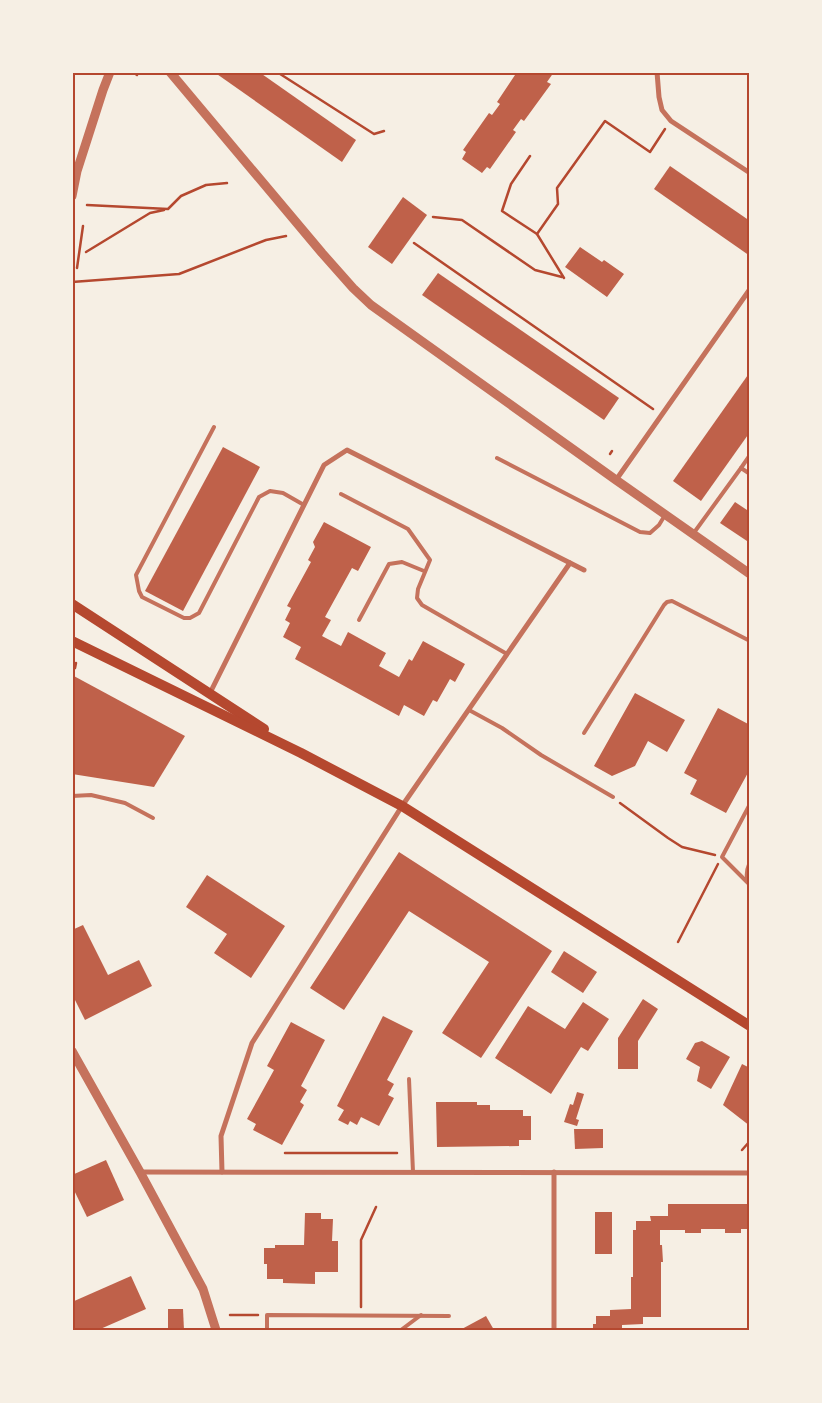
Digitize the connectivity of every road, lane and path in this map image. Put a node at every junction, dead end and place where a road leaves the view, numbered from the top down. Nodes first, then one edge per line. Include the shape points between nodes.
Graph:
1 (110, 72) edge
2 (170, 72) edge
3 (277, 72) edge
4 (657, 72) edge
5 (671, 121) junction
6 (384, 131) dead end
7 (530, 156) dead end
8 (750, 173) edge
9 (227, 183) dead end
10 (72, 196) edge
11 (87, 205) dead end
12 (168, 209) junction
13 (432, 217) dead end
14 (83, 226) dead end
15 (537, 234) junction
16 (286, 236) dead end
17 (414, 243) dead end
18 (86, 252) dead end
19 (77, 268) dead end
20 (72, 282) edge
21 (750, 289) edge
22 (662, 415) junction
23 (214, 427) dead end
24 (750, 454) edge
25 (497, 458) dead end
26 (741, 468) junction
27 (750, 474) edge
28 (616, 480) junction
29 (341, 494) dead end
30 (304, 505) junction
31 (665, 514) junction
32 (693, 534) junction
33 (570, 563) junction
34 (584, 570) dead end
35 (424, 571) junction
36 (750, 574) edge
37 (72, 604) edge
38 (359, 620) dead end
39 (72, 641) edge
40 (750, 641) edge
41 (507, 654) junction
42 (76, 663) dead end
43 (72, 666) edge
44 (210, 693) junction
45 (469, 710) junction
46 (584, 733) dead end
47 (301, 753) junction
48 (72, 796) edge
49 (613, 797) joint
50 (750, 804) edge
51 (402, 806) junction
52 (153, 818) dead end
53 (722, 856) junction
54 (750, 863) edge
55 (749, 884) edge
56 (678, 942) dead end
57 (750, 1026) edge
58 (72, 1052) edge
59 (409, 1079) dead end
60 (750, 1141) edge
61 (742, 1150) dead end
62 (285, 1153) dead end
63 (397, 1153) dead end
64 (140, 1172) junction
65 (222, 1172) junction
66 (413, 1172) junction
67 (554, 1172) junction
68 (750, 1173) edge
69 (376, 1207) dead end
70 (230, 1315) dead end
71 (267, 1315) junction
72 (361, 1316) junction
73 (421, 1316) junction
74 (449, 1316) dead end
75 (216, 1330) edge
76 (268, 1330) edge
77 (401, 1330) edge
78 (554, 1330) edge

1 - 10 street via 76,171
2 - 28 street via 353,288 371,305
3 - 6 path via 374,134
4 - 5 street via 658,97 662,110
5 - 8 street
5 - 15 path via 650,152 605,121 557,188 558,204
7 - 15 path via 511,184 502,211
9 - 12 path via 206,185 181,196
11 - 12 path
12 - 18 path via 150,213
13 - 15 path via 462,220 535,270 564,278
14 - 19 path
16 - 20 path via 266,240 179,274
17 - 22 path
21 - 22 street
22 - 28 street
23 - 30 lane via 136,575 142,597 184,618 199,613 258,496 270,491 283,493
24 - 26 lane
25 - 31 lane via 640,532 650,533
26 - 27 lane
26 - 32 lane
28 - 31 street
29 - 35 lane via 408,529 430,560
30 - 33 street via 324,465 347,450
30 - 44 street
31 - 32 street
32 - 36 street
33 - 34 street
33 - 41 street
35 - 38 lane via 402,562 389,564
35 - 41 lane via 417,598 422,605
37 - 44 main road
39 - 47 main road
40 - 46 lane via 672,601 667,602
41 - 45 street
42 - 43 path via 75,668
44 - 47 main road
45 - 49 lane
45 - 51 street
47 - 51 main road
48 - 52 lane via 90,795 126,803
49 - 53 path via 682,847
50 - 53 lane
51 - 57 main road
51 - 65 street via 252,1043 221,1136
53 - 55 lane
53 - 56 path
54 - 55 street
58 - 64 street
59 - 66 lane
60 - 61 path
62 - 63 path
64 - 65 street
64 - 75 street via 203,1289
65 - 66 street
66 - 67 street
67 - 68 street
67 - 78 street
69 - 72 path via 362,1240
70 - 71 path
71 - 72 lane
71 - 76 lane
72 - 73 lane
73 - 74 lane
73 - 77 lane

